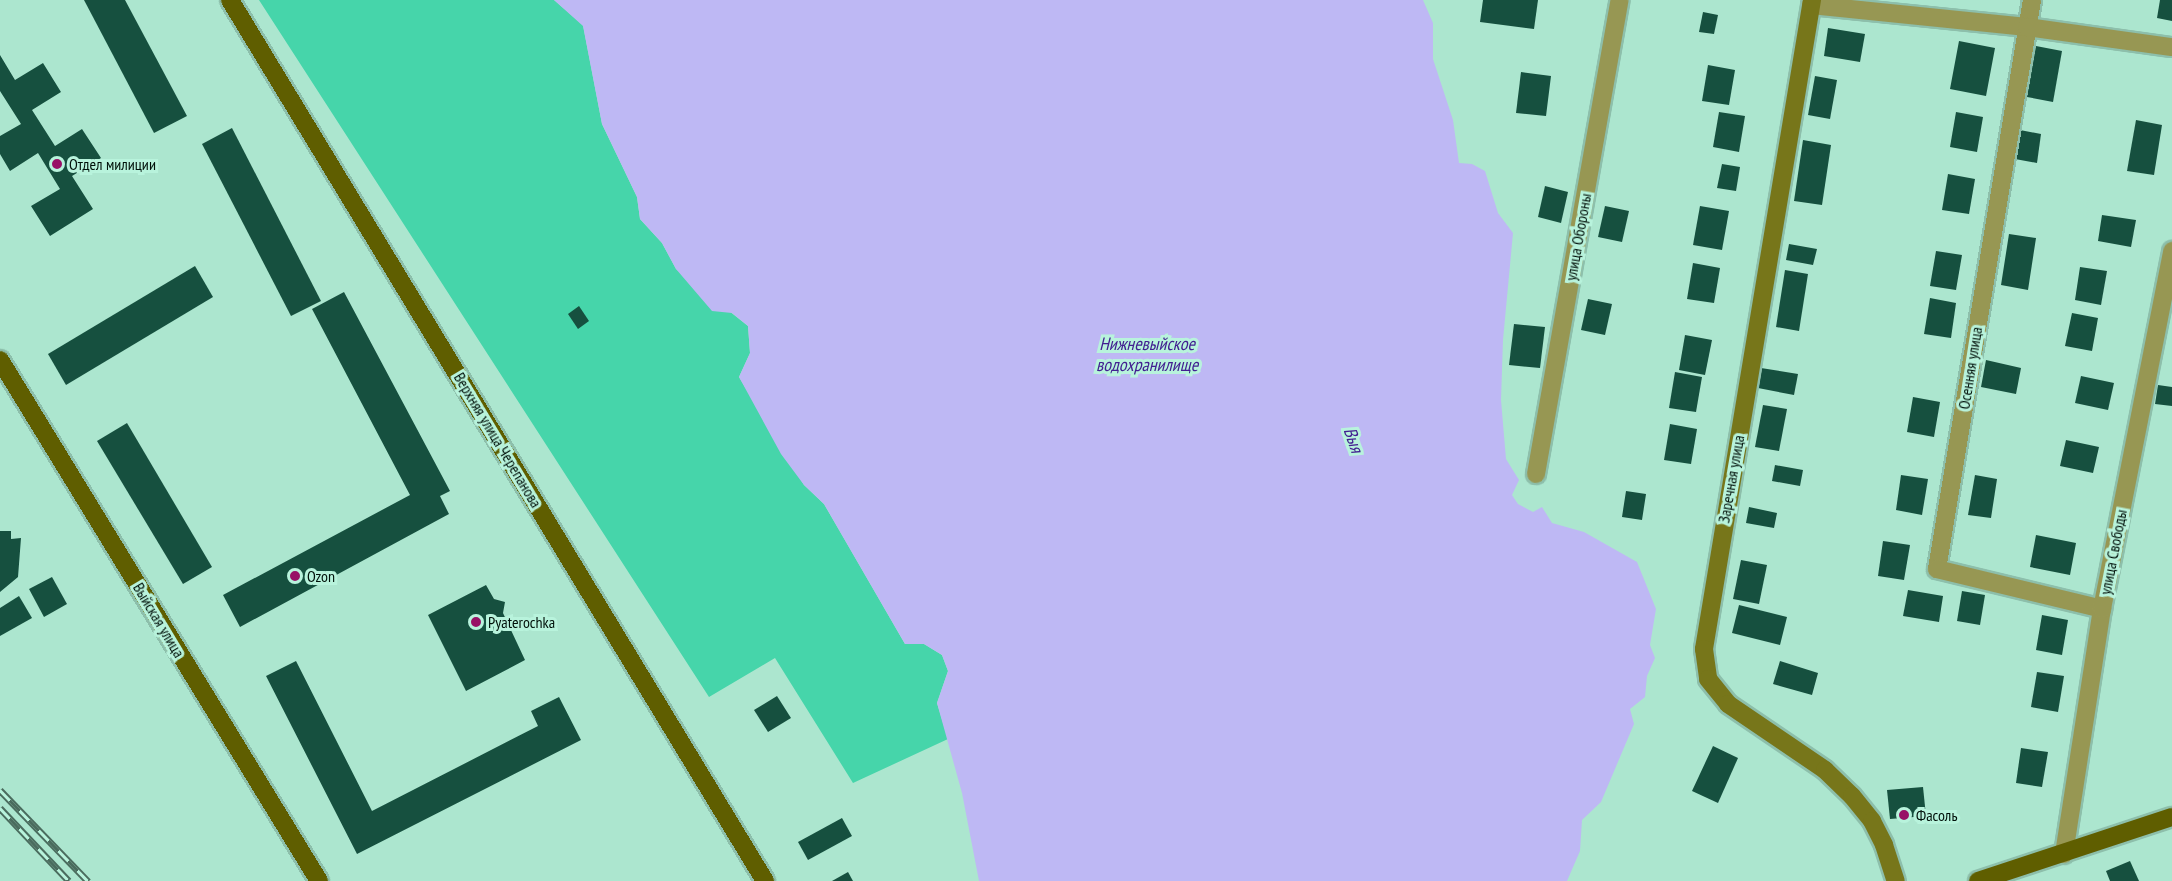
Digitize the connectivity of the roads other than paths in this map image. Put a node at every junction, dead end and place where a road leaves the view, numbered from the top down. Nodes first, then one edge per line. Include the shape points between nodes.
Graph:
1 (230, 0) edge
2 (1620, 0) edge
3 (2031, 0) edge
4 (1812, 3) edge
5 (2027, 27) junction
6 (2172, 47) edge
7 (2172, 251) edge
8 (0, 360) edge
9 (1536, 474) dead end
10 (2102, 609) junction
11 (2172, 817) edge
12 (2064, 854) junction
13 (1989, 880) edge
14 (319, 881) edge
15 (765, 881) edge
16 (1896, 881) edge

1 - 15 main road, Верхняя улица Черепанова
2 - 9 street, улица Обороны
3 - 5 street, Осенняя улица
4 - 5 street
4 - 16 street, Заречная улица via 1704,649 1708,680 1728,704 1825,770 1852,796 1872,821
5 - 6 street
5 - 10 street, Осенняя улица via 1937,569
7 - 10 street, улица Свободы
8 - 14 main road, Выйская улица
10 - 12 street, улица Свободы
11 - 12 main road
12 - 13 main road

